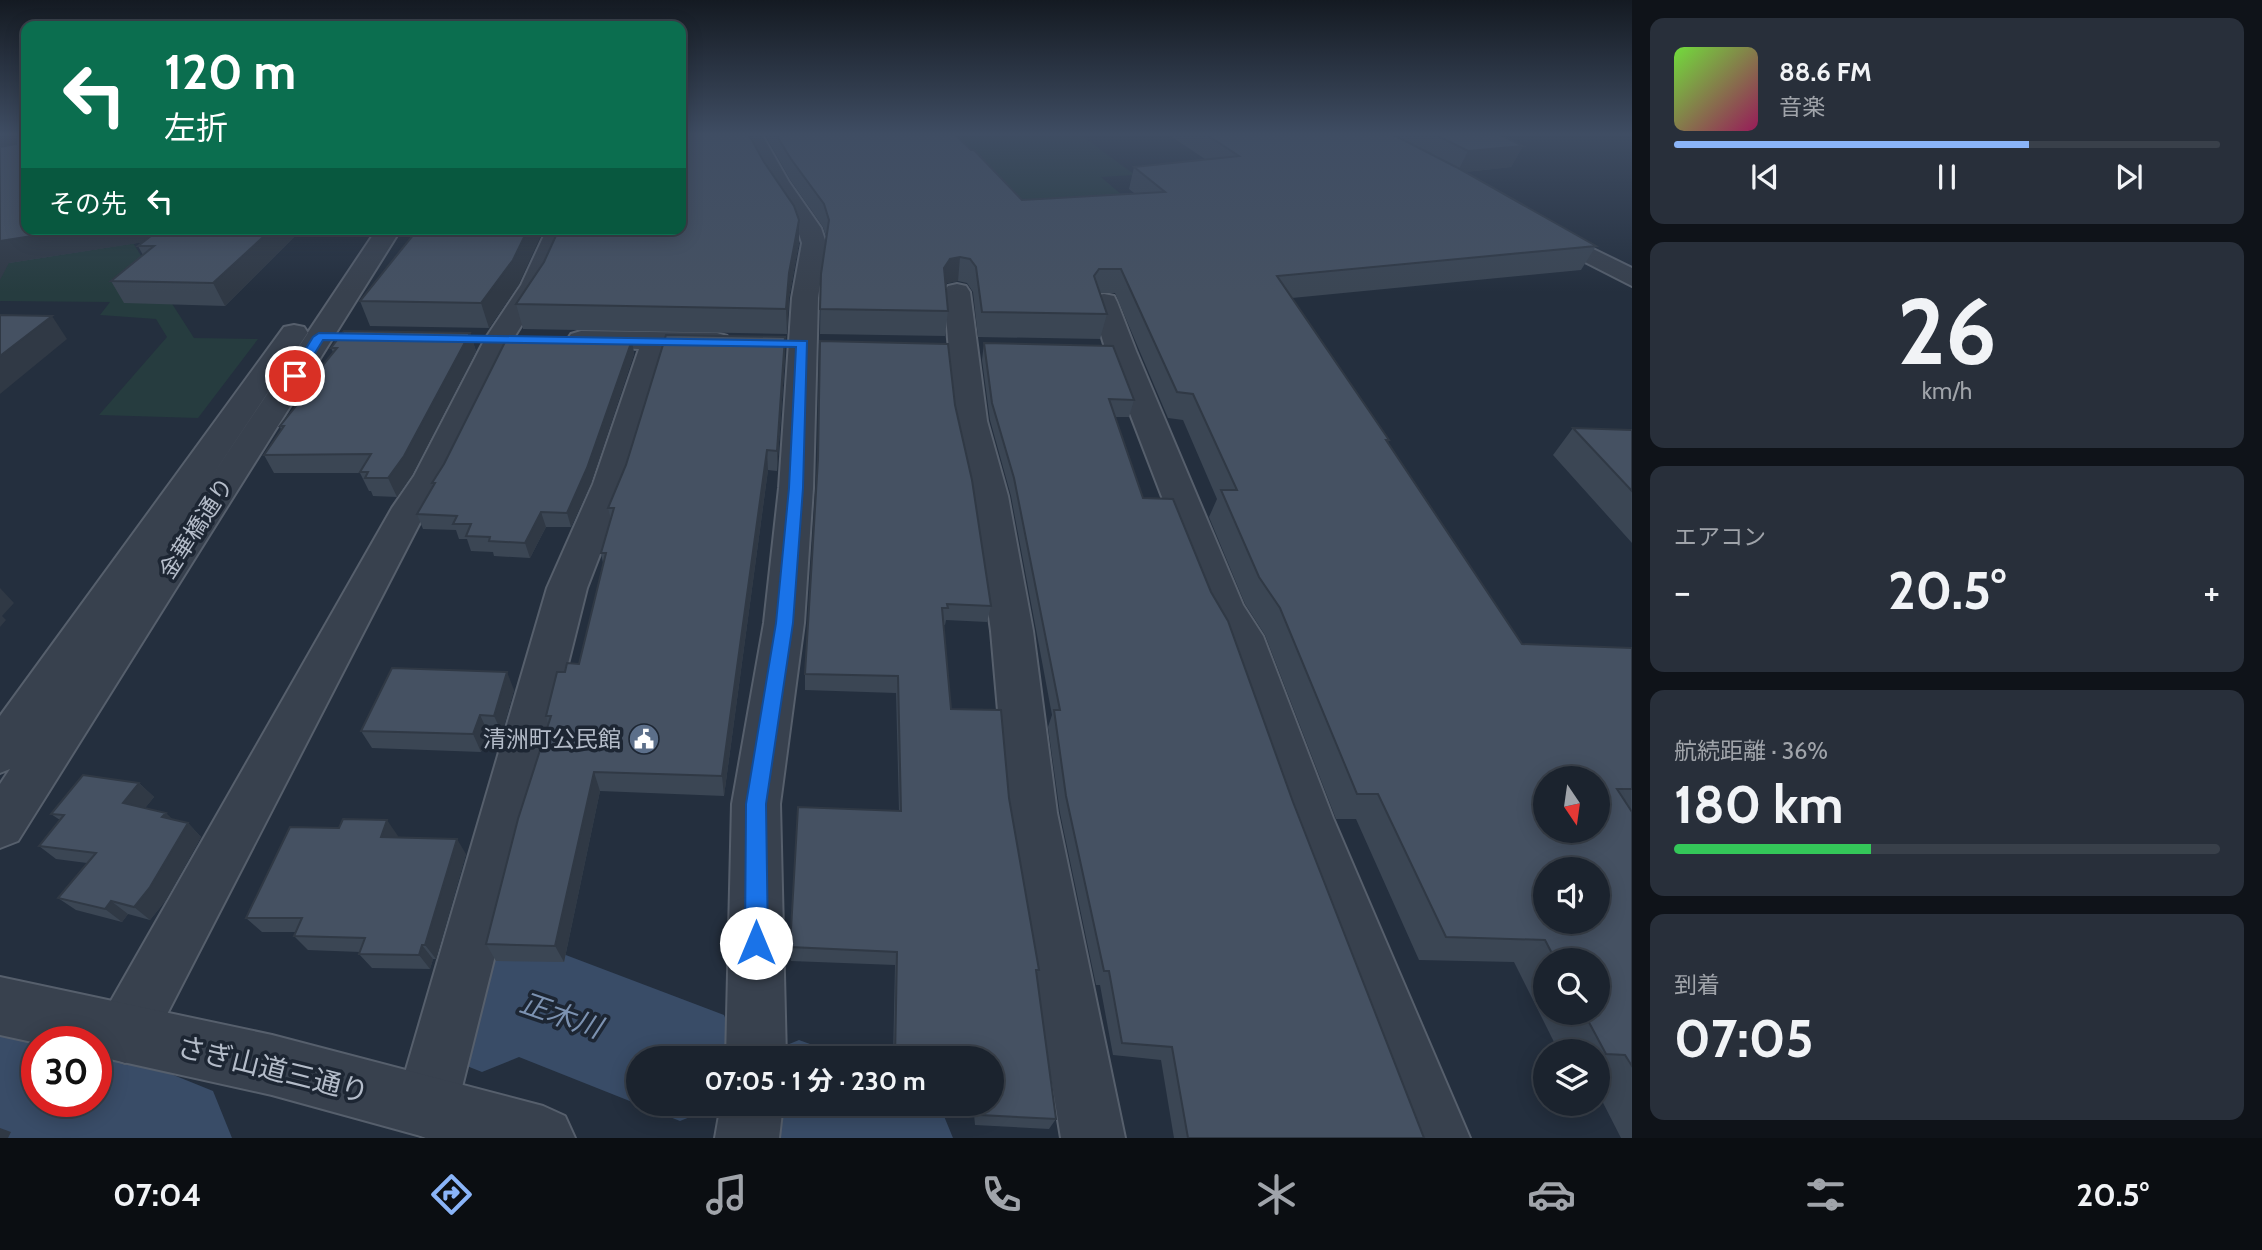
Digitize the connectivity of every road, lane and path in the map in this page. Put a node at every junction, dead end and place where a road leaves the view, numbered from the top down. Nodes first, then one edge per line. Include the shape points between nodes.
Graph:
1 (780, 186) edge
2 (1528, 223) edge
3 (362, 235) edge
4 (386, 235) edge
5 (556, 235) edge
6 (1632, 278) edge
7 (957, 292) edge
8 (1104, 302) edge
9 (511, 339) junction
10 (656, 341) junction
11 (789, 344) junction
12 (0, 753) edge
13 (0, 825) edge
14 (0, 1006) edge
15 (125, 1034) junction
16 (754, 1046) edge
17 (426, 1107) junction
18 (543, 1138) edge
19 (1093, 1138) edge
20 (1438, 1138) edge

1 - 11 street via 814,243 805,298
2 - 6 street
3 - 12 street, 金華橋通り
4 - 13 street, 金華橋通り via 333,337 275,408
5 - 9 street
7 - 19 street via 971,421 990,496 1012,631 1032,813
8 - 20 street via 1108,351 1242,636 1308,818
9 - 10 street
9 - 15 street via 410,508
10 - 11 street
10 - 17 street via 610,484 567,588
11 - 16 street via 796,488 784,623 756,804
14 - 15 street, さぎ山道三通り
15 - 17 street, さぎ山道三通り via 272,1065
17 - 18 street, さぎ山道三通り

